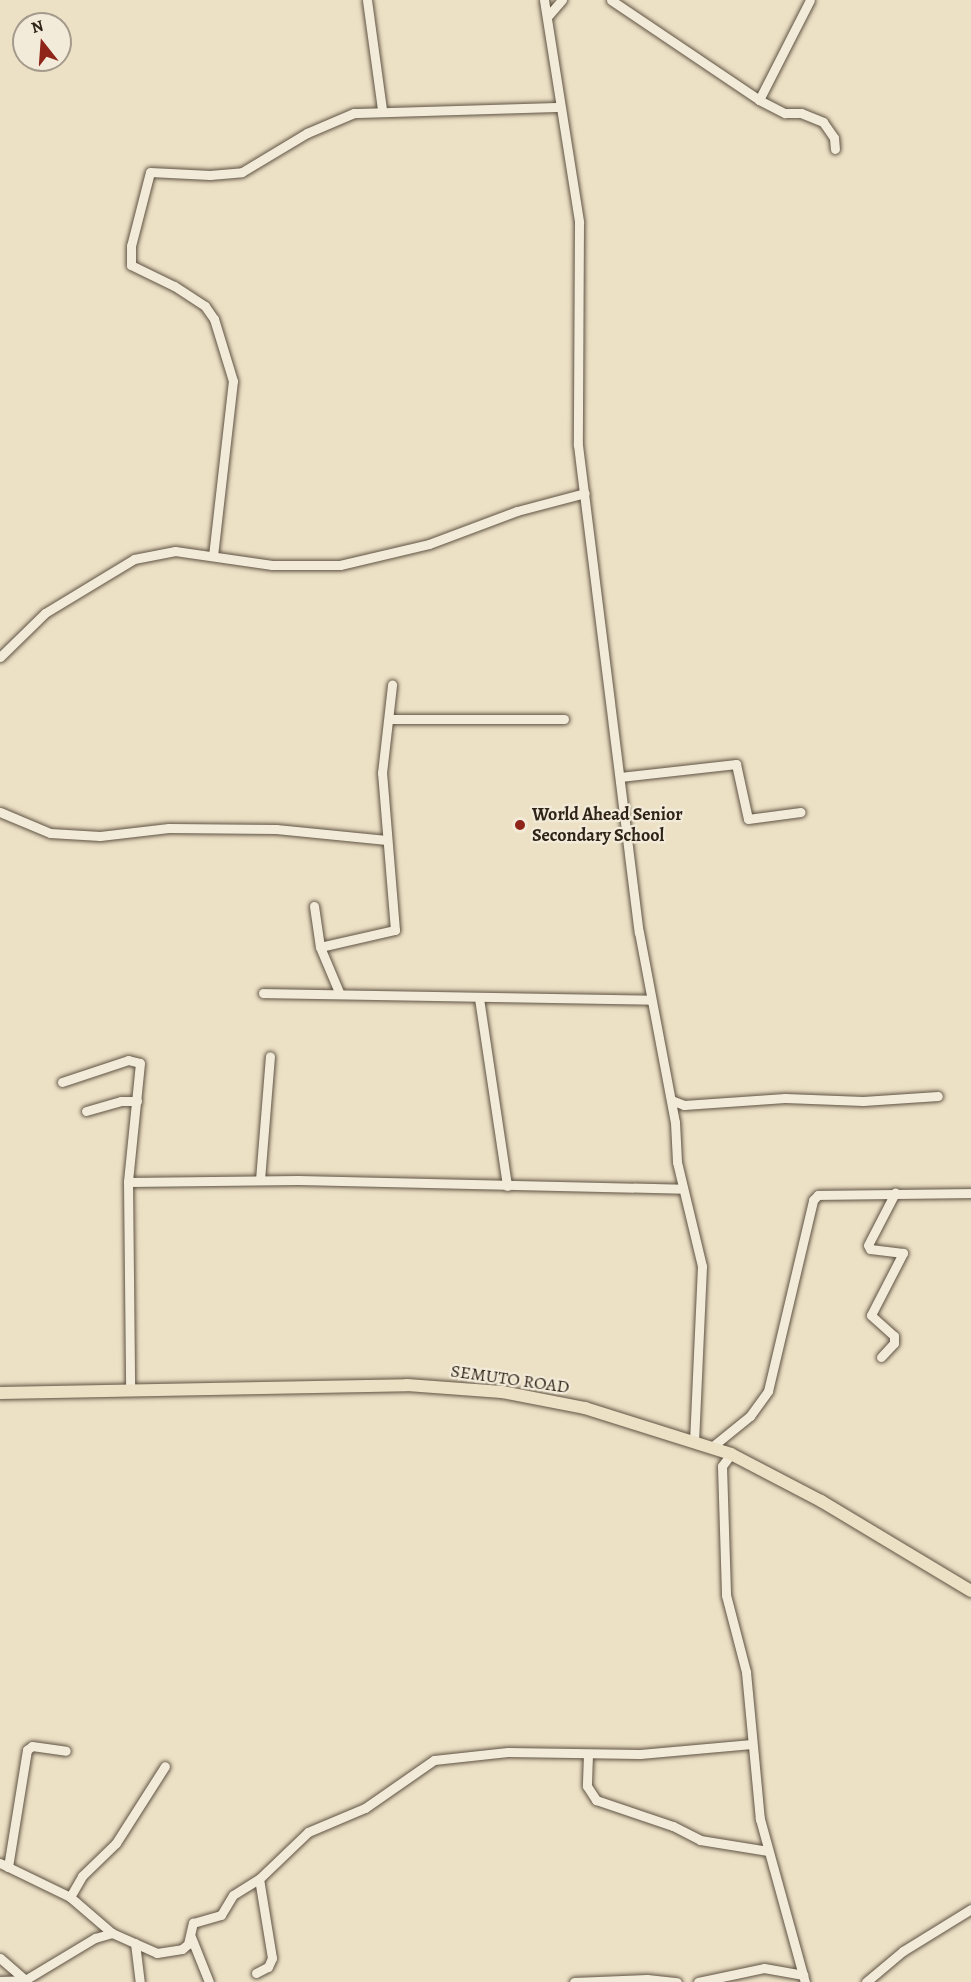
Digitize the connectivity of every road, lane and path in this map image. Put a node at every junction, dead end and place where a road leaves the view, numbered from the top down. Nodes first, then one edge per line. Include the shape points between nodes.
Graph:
1 (367, 0) edge
2 (544, 0) edge
3 (562, 0) edge
4 (611, 0) edge
5 (810, 0) edge
6 (547, 16) junction
7 (759, 100) junction
8 (560, 107) junction
9 (382, 109) junction
10 (835, 149) dead end
11 (585, 493) junction
12 (213, 556) junction
13 (0, 657) edge
14 (392, 685) dead end
15 (389, 719) junction
16 (564, 719) dead end
17 (620, 777) junction
18 (0, 812) edge
19 (801, 812) dead end
20 (386, 840) junction
21 (314, 906) dead end
22 (320, 947) junction
23 (339, 992) junction
24 (263, 993) dead end
25 (479, 998) junction
26 (650, 1000) junction
27 (270, 1056) dead end
28 (62, 1082) dead end
29 (938, 1096) dead end
30 (671, 1100) junction
31 (137, 1101) junction
32 (86, 1111) dead end
33 (260, 1180) junction
34 (128, 1182) junction
35 (507, 1186) junction
36 (683, 1189) junction
37 (895, 1193) junction
38 (971, 1193) edge
39 (881, 1357) dead end
40 (130, 1390) junction
41 (0, 1393) edge
42 (694, 1439) junction
43 (714, 1446) junction
44 (731, 1454) junction
45 (971, 1591) edge
46 (752, 1744) junction
47 (66, 1751) dead end
48 (588, 1754) junction
49 (165, 1766) dead end
50 (768, 1851) junction
51 (4, 1865) edge
52 (259, 1879) junction
53 (70, 1897) junction
54 (971, 1909) edge
55 (112, 1933) junction
56 (191, 1937) junction
57 (135, 1943) junction
58 (0, 1958) edge
59 (256, 1973) dead end
60 (804, 1979) edge
61 (25, 1980) junction
62 (0, 1981) edge
63 (140, 1982) edge
64 (210, 1982) edge
65 (574, 1982) edge
66 (677, 1982) edge
67 (698, 1982) edge
68 (866, 1982) edge

1 - 9 street
2 - 6 street
3 - 6 street
4 - 7 street
5 - 7 street
6 - 8 street
7 - 10 street via 823,122 834,138
8 - 9 street
8 - 11 street via 580,245 576,410
9 - 12 street via 354,113 307,133 242,172 150,172 131,246 131,265 205,306 214,319 233,381
11 - 12 street via 500,516 429,544 340,565 289,567
11 - 17 street
12 - 13 street via 164,552 118,566 45,613
14 - 15 street
15 - 16 street
15 - 20 street via 382,773
17 - 19 street via 736,764 748,819
17 - 26 street
18 - 20 street via 50,833 100,836 169,828 276,829
20 - 22 street via 394,930
21 - 22 street
22 - 23 street
23 - 24 street
23 - 25 street via 345,996
25 - 26 street
25 - 35 street
26 - 30 street
27 - 33 street
28 - 31 street via 136,1059 141,1068
29 - 30 street via 863,1101 785,1098 684,1106
30 - 36 street via 676,1162
31 - 32 street via 121,1101
31 - 34 street
33 - 34 street
33 - 35 street
34 - 40 street
35 - 36 street
36 - 42 street via 699,1247 703,1283
37 - 38 street
37 - 39 street via 868,1245 870,1249 903,1253 904,1259 870,1315 894,1336 894,1343
37 - 43 street via 828,1192 813,1200 768,1391 750,1416
40 - 41 main road, SEMUTO ROAD
40 - 42 main road, SEMUTO ROAD via 317,1385 471,1388 585,1408
42 - 43 main road, SEMUTO ROAD
43 - 44 main road, SEMUTO ROAD
44 - 45 main road, SEMUTO ROAD via 821,1501
44 - 46 street via 722,1466 726,1595 746,1672
46 - 48 street via 666,1753
46 - 50 street
47 - 51 street via 32,1746 27,1750
48 - 50 street via 587,1786 596,1800 673,1826 700,1840
48 - 52 street via 483,1753 434,1760 365,1808 308,1832
49 - 53 street via 116,1843 82,1876
50 - 60 street
51 - 53 street
52 - 56 street via 233,1895 221,1915 193,1923
52 - 59 street via 272,1958 268,1967
53 - 55 street
54 - 68 street via 903,1951
55 - 57 street
55 - 61 street via 95,1938
56 - 57 street via 188,1944 174,1952 157,1953
56 - 64 street
57 - 63 street
58 - 61 street
60 - 67 street via 764,1968
61 - 62 street
65 - 66 street

